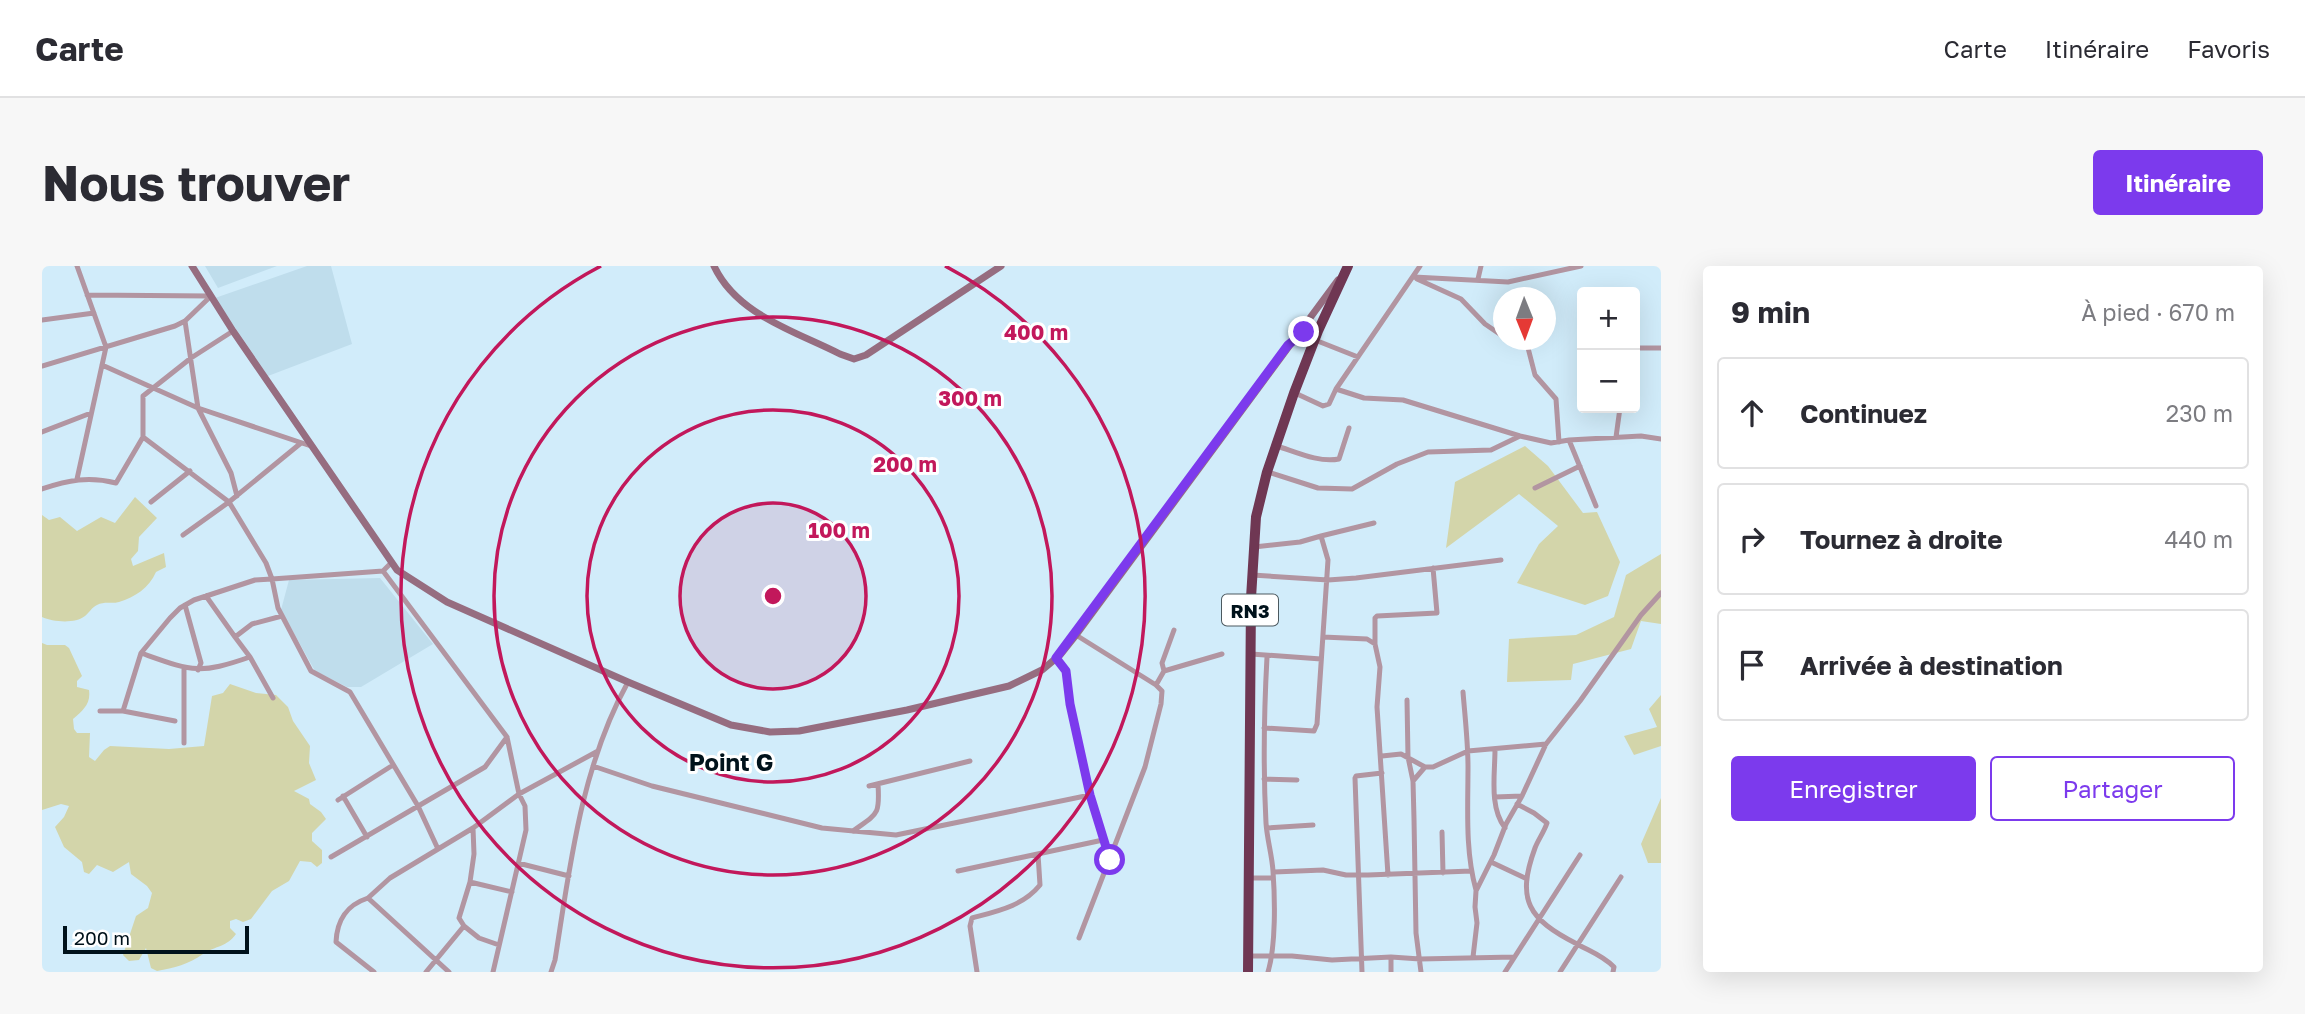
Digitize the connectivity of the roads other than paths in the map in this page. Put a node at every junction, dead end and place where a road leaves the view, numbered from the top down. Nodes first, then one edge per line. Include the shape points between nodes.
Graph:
1 (78, 266) edge
2 (192, 266) edge
3 (714, 266) edge
4 (1001, 266) edge
5 (1420, 266) edge
6 (1481, 266) edge
7 (1581, 266) edge
8 (1346, 269) edge
9 (1414, 277) junction
10 (1478, 279) junction
11 (88, 295) junction
12 (211, 296) junction
13 (94, 313) junction
14 (42, 320) edge
15 (185, 321) junction
16 (1493, 330) edge
17 (233, 331) junction
18 (1317, 335) junction
19 (1288, 345) junction
20 (106, 347) junction
21 (1640, 348) edge
22 (1661, 348) edge
23 (1529, 350) edge
24 (1358, 357) junction
25 (191, 358) junction
26 (102, 365) junction
27 (42, 366) edge
28 (156, 388) junction
29 (1336, 389) junction
30 (1294, 393) junction
31 (198, 408) junction
32 (91, 413) junction
33 (1619, 413) edge
34 (1349, 428) dead end
35 (42, 432) edge
36 (1520, 436) junction
37 (143, 437) junction
38 (1616, 437) junction
39 (1661, 439) edge
40 (1569, 440) junction
41 (1559, 442) junction
42 (301, 443) junction
43 (1277, 446) junction
44 (314, 448) junction
45 (1580, 466) junction
46 (190, 471) junction
47 (1267, 472) junction
48 (77, 479) junction
49 (1535, 488) dead end
50 (42, 489) edge
51 (237, 496) junction
52 (151, 502) dead end
53 (229, 502) junction
54 (1596, 506) dead end
55 (1374, 523) dead end
56 (183, 535) dead end
57 (1321, 536) junction
58 (1254, 547) junction
59 (1501, 559) dead end
60 (391, 563) junction
61 (1433, 568) junction
62 (383, 571) junction
63 (1252, 575) junction
64 (272, 579) junction
65 (1328, 580) junction
66 (1661, 593) edge
67 (206, 596) junction
68 (185, 605) junction
69 (282, 616) junction
70 (1174, 630) dead end
71 (1076, 635) junction
72 (1323, 636) junction
73 (235, 637) junction
74 (1376, 644) junction
75 (141, 653) junction
76 (1222, 654) dead end
77 (1250, 654) junction
78 (250, 657) junction
79 (1267, 657) junction
80 (1056, 658) junction
81 (1321, 659) junction
82 (184, 669) junction
83 (198, 670) junction
84 (1164, 671) junction
85 (628, 682) junction
86 (1156, 685) junction
87 (1463, 692) dead end
88 (273, 698) dead end
89 (1407, 700) dead end
90 (100, 711) dead end
91 (123, 711) junction
92 (175, 721) dead end
93 (1264, 728) junction
94 (507, 737) junction
95 (184, 743) dead end
96 (1546, 744) junction
97 (1494, 749) junction
98 (598, 751) junction
99 (1468, 751) junction
100 (1382, 756) junction
101 (1408, 757) junction
102 (970, 761) dead end
103 (393, 765) junction
104 (593, 766) junction
105 (1425, 767) junction
106 (1382, 773) junction
107 (1264, 779) junction
108 (1297, 780) dead end
109 (1413, 781) junction
110 (878, 784) junction
111 (869, 786) dead end
112 (519, 794) junction
113 (1090, 795) junction
114 (1522, 796) junction
115 (1495, 797) junction
116 (1517, 804) junction
117 (418, 806) junction
118 (1313, 825) dead end
119 (473, 828) junction
120 (1267, 828) junction
121 (1504, 828) junction
122 (853, 831) junction
123 (1442, 832) dead end
124 (367, 836) junction
125 (1103, 839) junction
126 (438, 849) junction
127 (1038, 854) junction
128 (1580, 855) dead end
129 (331, 856) dead end
130 (1110, 860) junction
131 (1491, 862) junction
132 (518, 863) junction
133 (1471, 871) junction
134 (958, 872) dead end
135 (1443, 873) junction
136 (1415, 874) junction
137 (1273, 875) junction
138 (1360, 875) junction
139 (1388, 875) junction
140 (569, 876) junction
141 (1621, 877) dead end
142 (1248, 878) junction
143 (1525, 878) junction
144 (470, 882) junction
145 (1476, 891) junction
146 (512, 892) junction
147 (368, 898) junction
148 (1537, 919) junction
149 (464, 926) junction
150 (1079, 938) dead end
151 (499, 945) junction
152 (1578, 945) junction
153 (1248, 956) junction
154 (1273, 956) junction
155 (1391, 957) junction
156 (1473, 957) junction
157 (1514, 957) junction
158 (1362, 959) junction
159 (1420, 959) junction
160 (435, 960) junction
161 (374, 972) edge
162 (426, 972) edge
163 (449, 972) edge
164 (493, 972) edge
165 (551, 972) edge
166 (977, 972) edge
167 (1248, 972) edge
168 (1268, 972) edge
169 (1362, 972) edge
170 (1391, 972) edge
171 (1421, 972) edge
172 (1505, 972) edge
173 (1560, 972) edge
174 (1613, 972) edge

1 - 11 street
2 - 12 street
3 - 4 street via 720,280 752,310 853,359 866,355
5 - 9 street
6 - 10 street
7 - 10 street via 1508,282
8 - 18 highway, RN3
8 - 19 street
9 - 10 street
9 - 16 street via 1461,299
9 - 24 street
11 - 12 street
11 - 13 street
12 - 15 street
12 - 17 street
13 - 14 street
13 - 20 street
15 - 20 street
15 - 25 street
17 - 25 street
17 - 44 street
18 - 19 street via 1304,332
18 - 24 street
18 - 30 highway, RN3
19 - 71 street
20 - 26 street
20 - 27 street
21 - 22 street
23 - 41 street via 1535,375 1556,399
24 - 29 street
25 - 28 street
25 - 31 street
26 - 28 street
26 - 32 street
28 - 31 street
28 - 37 street via 142,399
29 - 30 street via 1327,406
29 - 36 street via 1364,398 1403,400
30 - 43 highway, RN3
31 - 42 street
31 - 51 street via 231,473
32 - 35 street
32 - 48 street
33 - 38 street
34 - 43 street via 1336,461
36 - 41 street
36 - 47 street via 1492,450 1428,452 1352,489 1318,488
37 - 46 street
37 - 48 street via 116,483
38 - 39 street
38 - 40 street
40 - 41 street
40 - 45 street
42 - 44 street
42 - 51 street
43 - 47 highway, RN3
44 - 60 street
45 - 49 street
45 - 54 street
46 - 52 street
46 - 53 street
47 - 58 highway, RN3
48 - 50 street
51 - 53 street
53 - 56 street
53 - 64 street
55 - 57 street
57 - 58 street
57 - 65 street
58 - 63 highway, RN3
59 - 61 street
60 - 62 street
60 - 85 street via 447,602
61 - 65 street
61 - 74 street via 1437,613 1377,616
62 - 64 street
62 - 94 street
63 - 65 street
63 - 77 highway, RN3
64 - 67 street
64 - 69 street
65 - 72 street
66 - 96 street
67 - 68 street
67 - 73 street
68 - 75 street
68 - 83 street via 201,663
69 - 73 street via 252,624
69 - 103 street via 311,671 350,692
70 - 84 street via 1162,663
71 - 80 street
71 - 86 street
72 - 74 street via 1367,639
72 - 81 street
73 - 78 street
74 - 100 street
75 - 82 street
75 - 91 street
76 - 84 street
77 - 79 street
77 - 142 highway, RN3
78 - 83 street
78 - 88 street
79 - 81 street
79 - 93 street
80 - 85 street via 1009,686 799,731 770,732 731,725
80 - 113 street via 1066,671
81 - 93 street via 1314,731
82 - 83 street
82 - 95 street
84 - 86 street
85 - 98 street via 611,712
86 - 130 street via 1162,691 1161,704 1145,767
87 - 99 street
89 - 101 street
90 - 91 street
91 - 92 street
93 - 107 street
94 - 112 street
94 - 117 street via 485,767
96 - 97 street
96 - 114 street
97 - 99 street
97 - 115 street
98 - 104 street
98 - 112 street
99 - 105 street
99 - 133 street
100 - 101 street
100 - 106 street
101 - 105 street
101 - 109 street
102 - 110 street
103 - 117 street
103 - 124 street via 340,798
104 - 122 street via 652,786 822,828
104 - 140 street
105 - 109 street
106 - 138 street via 1356,776
106 - 139 street
107 - 108 street
107 - 120 street
109 - 136 street
110 - 111 street
110 - 122 street via 876,815
112 - 119 street
112 - 132 street via 525,806 526,830
113 - 122 street via 895,835
113 - 125 street
114 - 115 street
114 - 116 street
115 - 121 street via 1497,817
116 - 121 street
116 - 143 street via 1547,823
117 - 124 street
117 - 126 street
118 - 120 street
119 - 126 street
119 - 144 street
120 - 137 street
121 - 131 street
123 - 135 street
124 - 129 street
125 - 127 street
125 - 130 street
126 - 147 street via 390,878
127 - 134 street
127 - 166 street via 1040,885 1031,896 972,918
128 - 148 street
130 - 150 street
131 - 143 street
131 - 145 street
132 - 140 street
132 - 146 street
133 - 135 street
133 - 145 street
135 - 136 street
136 - 139 street
136 - 159 street
137 - 138 street via 1323,870
137 - 142 street
137 - 154 street
138 - 139 street
138 - 158 street
140 - 165 street
141 - 152 street
142 - 153 highway, RN3
143 - 148 street
144 - 146 street
144 - 149 street via 459,915
145 - 156 street
146 - 151 street
147 - 160 street
147 - 161 street via 344,912 336,942
148 - 152 street
148 - 157 street
149 - 151 street
149 - 160 street
151 - 164 street
152 - 173 street
152 - 174 street via 1606,959
153 - 154 street
153 - 167 highway, RN3
154 - 158 street
154 - 168 street
155 - 158 street
155 - 159 street
155 - 170 street
156 - 157 street
156 - 159 street
157 - 172 street
158 - 169 street
159 - 171 street
160 - 162 street
160 - 163 street

